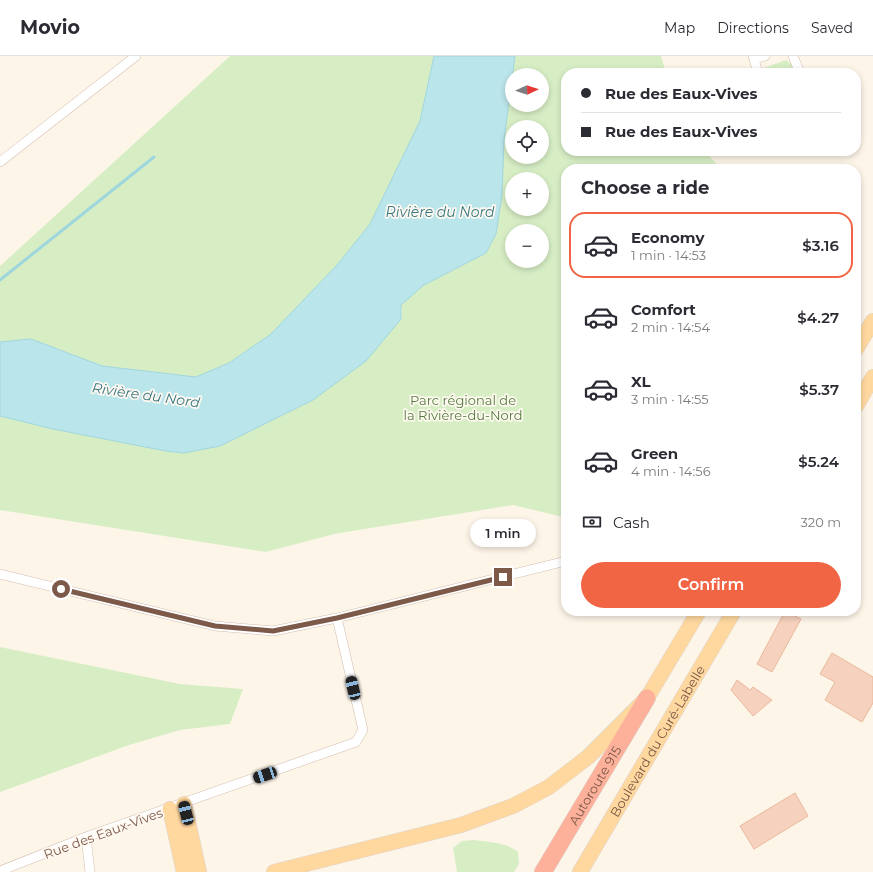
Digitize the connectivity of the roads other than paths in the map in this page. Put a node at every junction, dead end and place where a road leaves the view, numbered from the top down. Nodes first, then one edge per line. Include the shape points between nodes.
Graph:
1 (136, 56) edge
2 (765, 56) edge
3 (793, 56) edge
4 (753, 58) edge
5 (756, 68) edge
6 (798, 68) edge
7 (0, 162) edge
8 (873, 321) edge
9 (861, 341) edge
10 (873, 377) edge
11 (861, 397) edge
12 (561, 562) edge
13 (0, 574) edge
14 (696, 616) edge
15 (731, 616) edge
16 (337, 618) junction
17 (647, 698) junction
18 (177, 806) junction
19 (86, 837) junction
20 (0, 871) edge
21 (90, 872) edge
22 (184, 872) edge
23 (198, 872) edge
24 (274, 872) edge
25 (543, 872) edge
26 (580, 872) edge

1 - 7 street
2 - 4 street
3 - 6 street
4 - 5 street
8 - 9 main road
10 - 11 main road
12 - 16 street
13 - 16 street via 215,626 273,631
14 - 17 main road
15 - 26 main road, Boulevard du Curé-Labelle
16 - 18 street, Rue des Eaux-Vives via 363,730 356,742
17 - 24 main road via 581,763 549,787 519,804 461,825
17 - 25 highway, Autoroute 915
18 - 19 street, Rue des Eaux-Vives
18 - 22 main road
18 - 23 main road
19 - 20 street, Rue des Eaux-Vives
19 - 21 street

